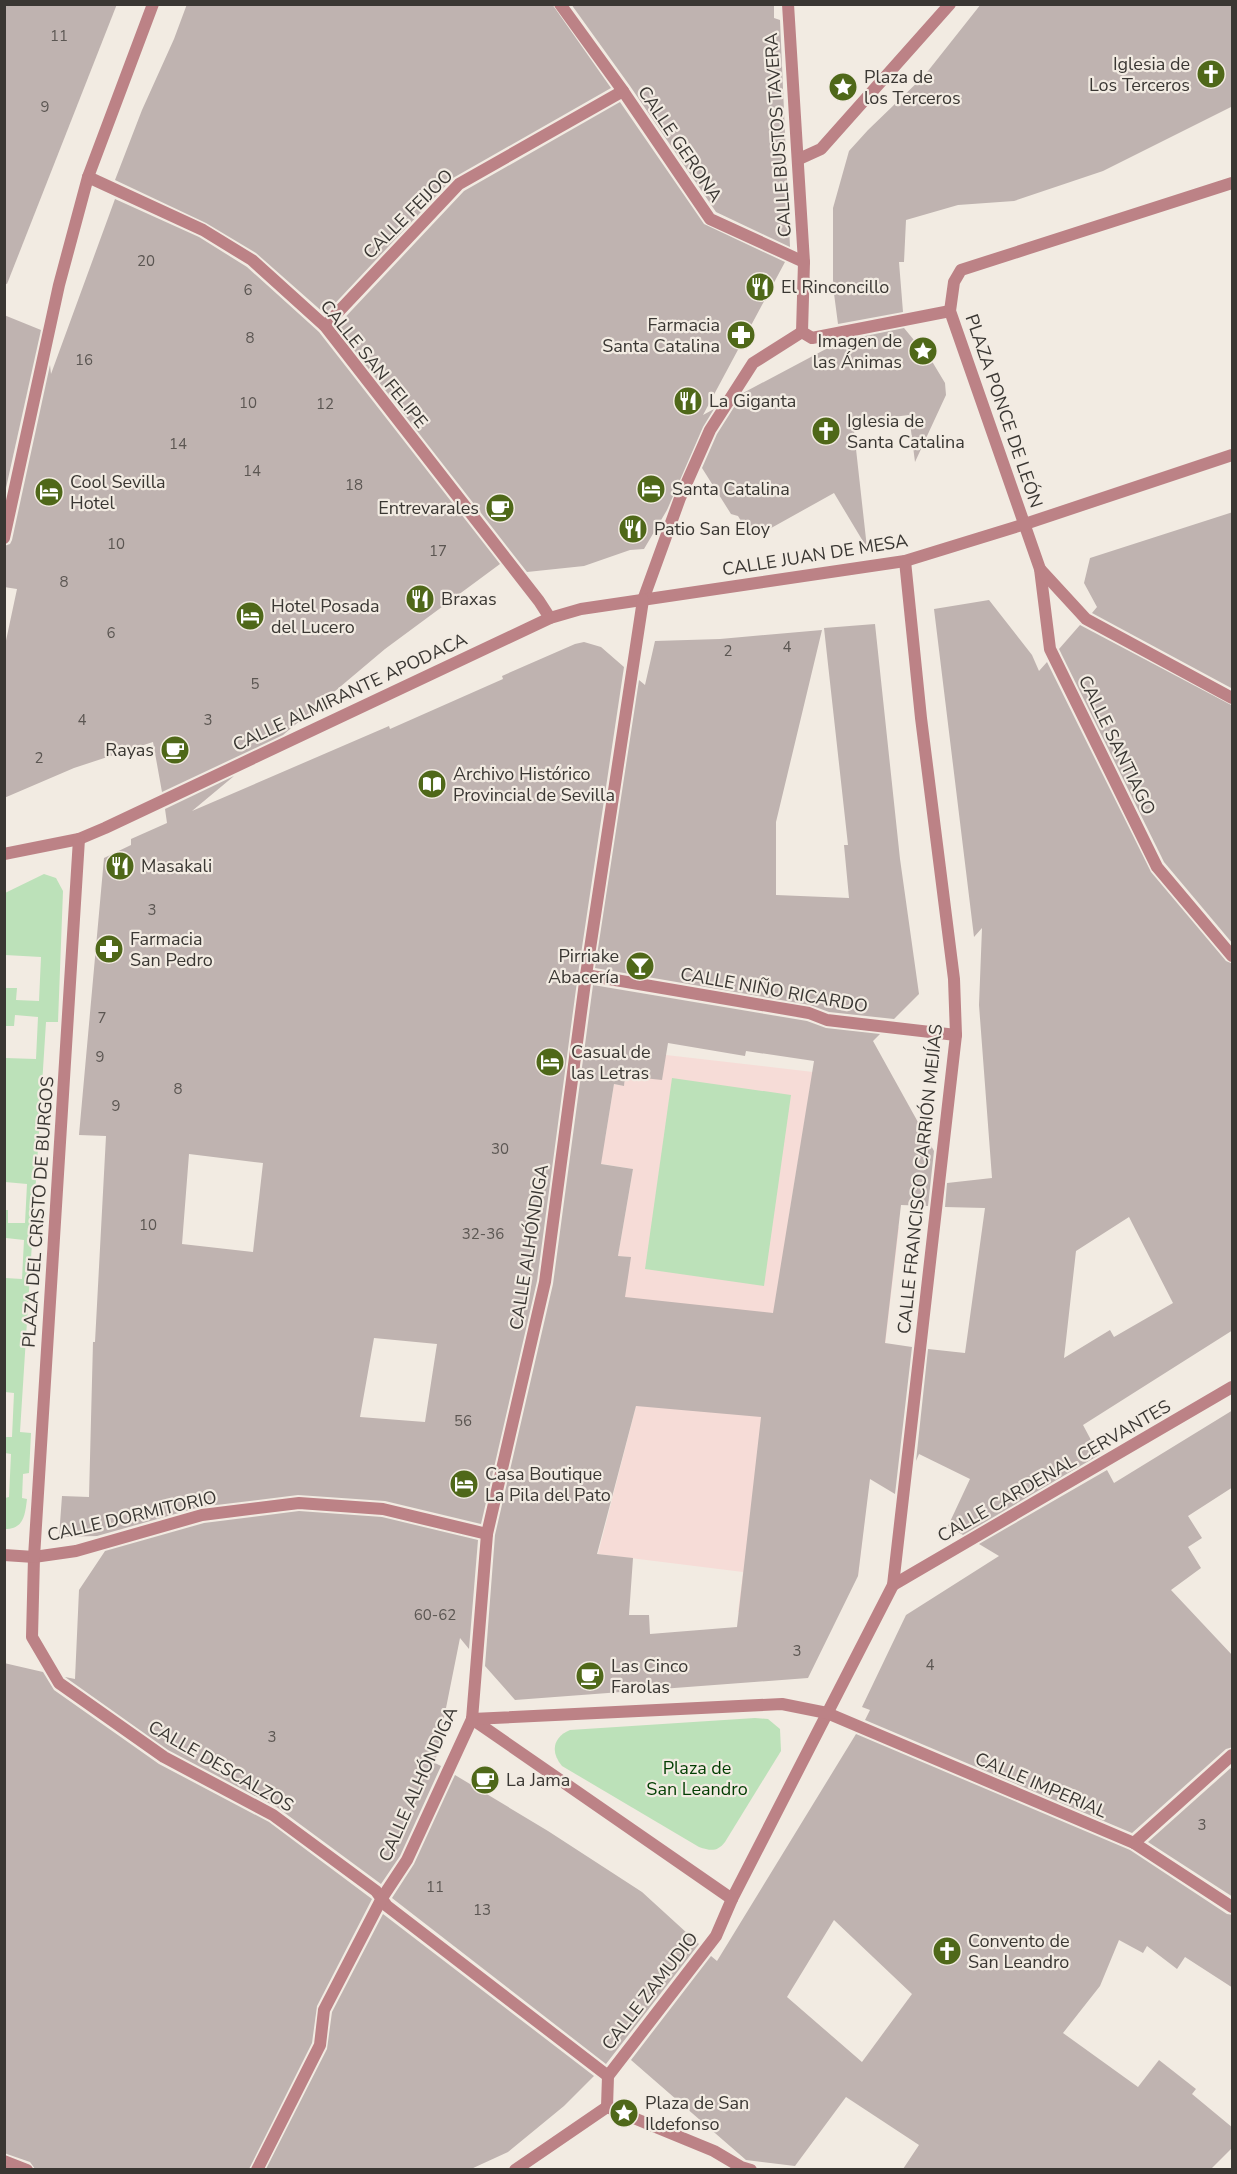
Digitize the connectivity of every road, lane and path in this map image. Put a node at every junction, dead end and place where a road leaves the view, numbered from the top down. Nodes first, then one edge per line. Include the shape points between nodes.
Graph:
1 (153, 4) edge
2 (560, 4) edge
3 (788, 4) edge
4 (950, 4) edge
5 (623, 91) junction
6 (799, 159) junction
7 (88, 177) junction
8 (1233, 183) edge
9 (804, 262) junction
10 (950, 311) junction
11 (325, 326) junction
12 (802, 332) junction
13 (1233, 455) edge
14 (1025, 524) junction
15 (4, 538) edge
16 (905, 561) junction
17 (1040, 569) junction
18 (643, 600) junction
19 (550, 618) junction
20 (1233, 698) edge
21 (79, 839) junction
22 (4, 854) edge
23 (1233, 956) edge
24 (586, 975) junction
25 (956, 1035) junction
26 (1233, 1388) edge
27 (487, 1534) junction
28 (4, 1555) edge
29 (34, 1557) junction
30 (893, 1585) junction
31 (827, 1713) junction
32 (472, 1719) junction
33 (1233, 1755) edge
34 (1134, 1844) junction
35 (382, 1898) junction
36 (732, 1899) junction
37 (1233, 1907) edge
38 (608, 2076) junction
39 (607, 2107) junction
40 (4, 2161) edge
41 (27, 2169) edge
42 (257, 2169) edge
43 (515, 2169) edge
44 (751, 2169) edge

1 - 7 street
2 - 5 street, CALLE GERONA
3 - 6 street, CALLE BUSTOS TAVERA
4 - 6 street via 821,149
5 - 9 street, CALLE GERONA via 710,219
5 - 11 street, CALLE FEIJOO via 459,184
6 - 9 street, CALLE BUSTOS TAVERA
7 - 11 street, CALLE SAN FELIPE via 203,230 252,260
7 - 15 street via 59,285
8 - 10 street, PLAZA PONCE DE LEÓN via 961,270 954,282
9 - 12 street, CALLE BUSTOS TAVERA
10 - 12 street via 812,338
10 - 14 street, PLAZA PONCE DE LEÓN
11 - 19 street, CALLE SAN FELIPE
12 - 18 street, CALLE ALHÓNDIGA via 753,363 710,430
13 - 14 street, PLAZA PONCE DE LEÓN
14 - 16 street, CALLE JUAN DE MESA
14 - 17 street, CALLE SANTIAGO
16 - 18 street, CALLE JUAN DE MESA
16 - 25 street, CALLE FRANCISCO CARRIÓN MEJÍAS via 954,979
17 - 20 street via 1086,619
17 - 23 street, CALLE SANTIAGO via 1050,649 1157,867
18 - 19 street, CALLE ALMIRANTE APODACA
18 - 24 street, CALLE ALHÓNDIGA
19 - 21 street, CALLE ALMIRANTE APODACA
21 - 22 street, CALLE ALMIRANTE APODACA
21 - 29 street, PLAZA DEL CRISTO DE BURGOS
24 - 25 street, CALLE NIÑO RICARDO via 809,1013 827,1020
24 - 27 street, CALLE ALHÓNDIGA via 545,1282
25 - 30 street, CALLE FRANCISCO CARRIÓN MEJÍAS
26 - 30 street, CALLE CARDENAL CERVANTES
27 - 29 street, CALLE DORMITORIO via 383,1509 299,1503 202,1515 76,1551
27 - 32 street, CALLE ALHÓNDIGA
28 - 29 street
29 - 35 street, CALLE DESCALZOS via 32,1637 59,1683 164,1757 273,1815
30 - 31 street, CALLE FRANCISCO CARRIÓN MEJÍAS
31 - 32 street via 782,1704
31 - 34 street, CALLE IMPERIAL
31 - 36 street
32 - 35 street, CALLE ALHÓNDIGA via 407,1860
32 - 36 street
33 - 34 street
34 - 37 street, CALLE IMPERIAL
35 - 38 street, CALLE DESCALZOS via 387,1906
35 - 42 street, CALLE ALHÓNDIGA via 324,2010 320,2045
36 - 38 street, CALLE ZAMUDIO via 716,1936
38 - 39 street, CALLE ZAMUDIO
39 - 43 street
39 - 44 street
40 - 41 street

